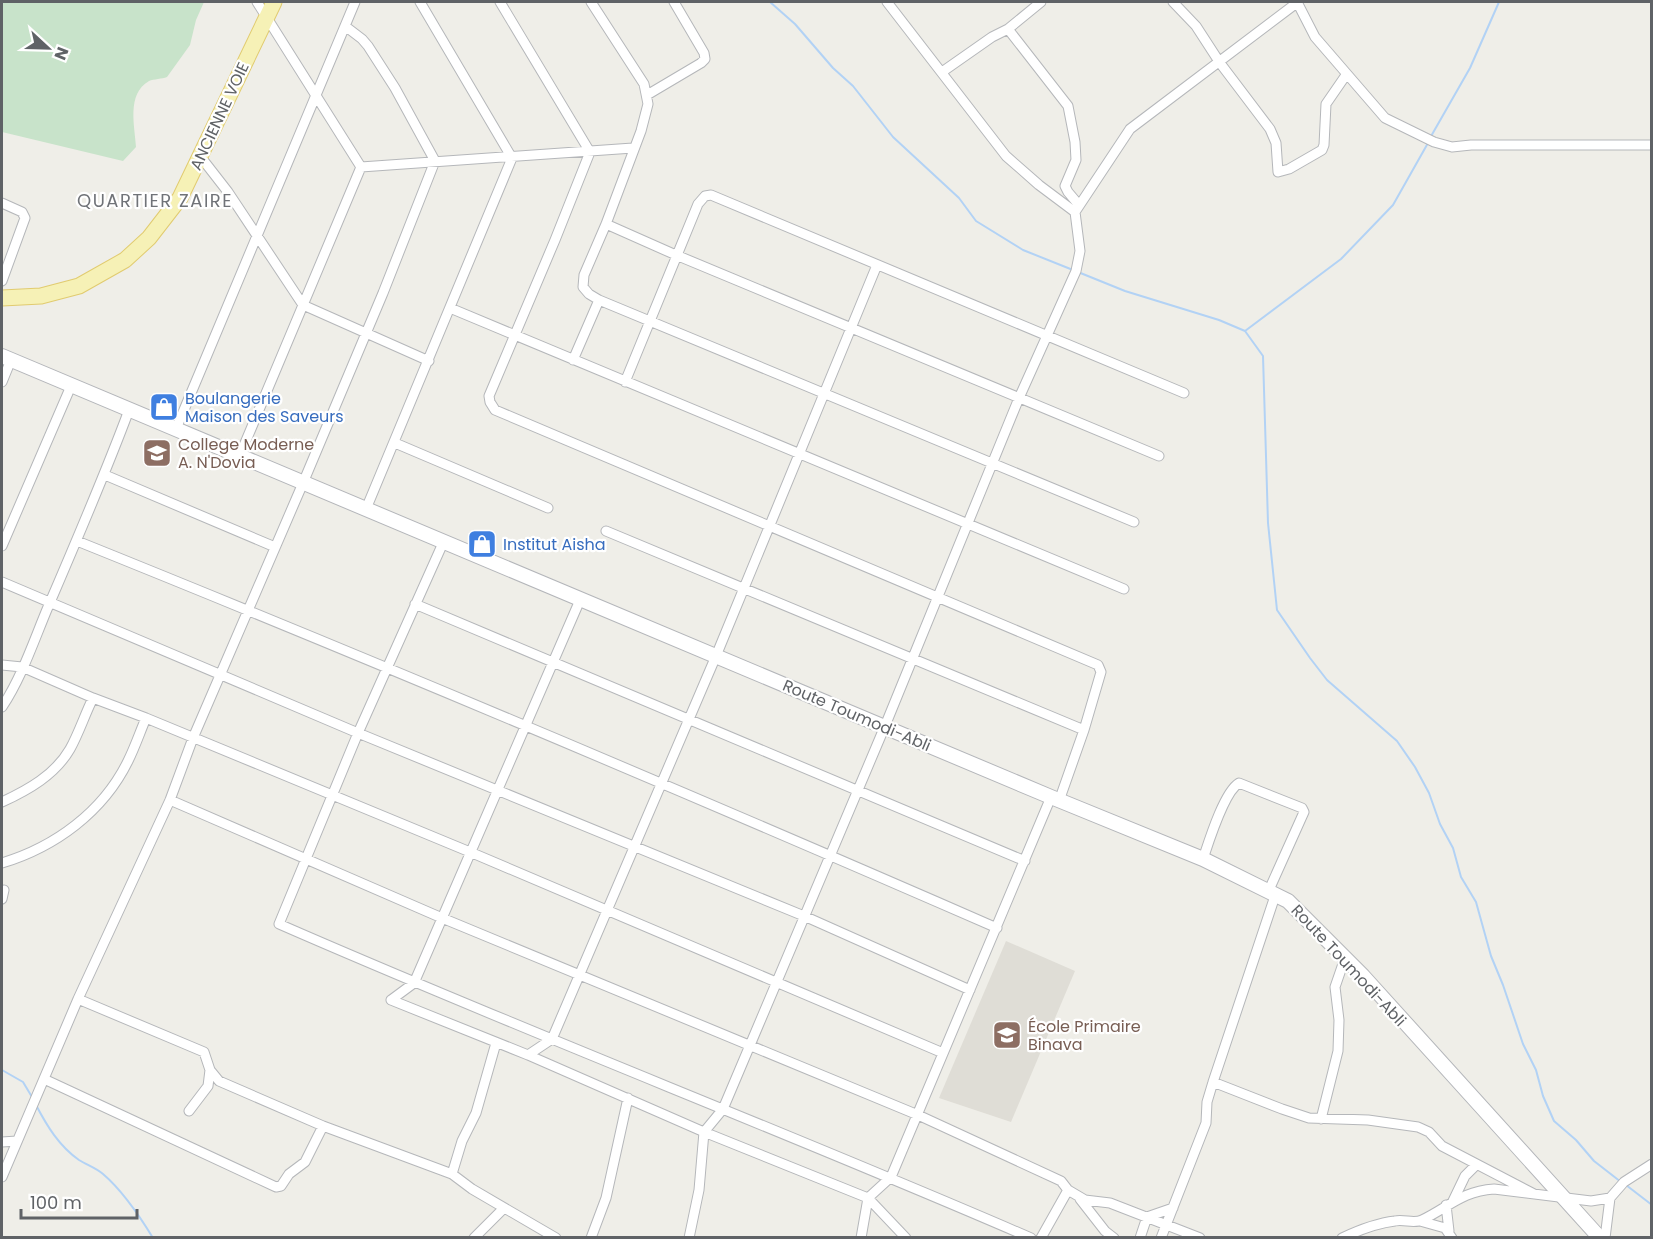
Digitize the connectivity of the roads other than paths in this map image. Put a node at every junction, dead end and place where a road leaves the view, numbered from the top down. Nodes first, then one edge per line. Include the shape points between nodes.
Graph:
1 (257, 2) edge
2 (274, 2) edge
3 (355, 2) edge
4 (420, 2) edge
5 (500, 2) edge
6 (591, 2) edge
7 (674, 2) edge
8 (887, 2) edge
9 (1041, 2) edge
10 (1173, 2) edge
11 (1297, 2) edge
12 (266, 17) junction
13 (345, 26) junction
14 (1008, 28) junction
15 (1220, 63) junction
16 (942, 72) junction
17 (1346, 75) junction
18 (315, 94) junction
19 (647, 95) junction
20 (1652, 145) edge
21 (633, 148) junction
22 (590, 152) junction
23 (200, 156) junction
24 (512, 158) junction
25 (435, 161) junction
26 (361, 167) junction
27 (2, 203) edge
28 (1077, 209) junction
29 (606, 224) junction
30 (256, 236) junction
31 (676, 255) junction
32 (877, 265) junction
33 (2, 281) edge
34 (2, 298) edge
35 (599, 300) junction
36 (303, 305) junction
37 (450, 308) junction
38 (650, 321) junction
39 (851, 329) junction
40 (365, 333) junction
41 (514, 335) junction
42 (1046, 337) junction
43 (6, 358) edge
44 (573, 360) junction
45 (429, 361) junction
46 (2, 382) edge
47 (625, 382) junction
48 (71, 386) junction
49 (1184, 393) dead end
50 (824, 394) junction
51 (1019, 398) junction
52 (129, 410) junction
53 (176, 429) junction
54 (395, 443) junction
55 (799, 454) junction
56 (240, 455) junction
57 (1159, 456) dead end
58 (992, 464) junction
59 (105, 475) junction
60 (303, 483) junction
61 (366, 508) junction
62 (548, 508) dead end
63 (1134, 522) dead end
64 (968, 524) junction
65 (770, 525) junction
66 (606, 531) dead end
67 (76, 541) junction
68 (443, 543) junction
69 (2, 546) edge
70 (275, 547) junction
71 (2, 582) edge
72 (744, 588) junction
73 (1124, 590) dead end
74 (938, 596) junction
75 (580, 600) junction
76 (50, 603) junction
77 (416, 604) junction
78 (248, 610) junction
79 (716, 656) junction
80 (912, 659) junction
81 (552, 663) junction
82 (2, 665) edge
83 (22, 667) junction
84 (387, 670) junction
85 (221, 675) junction
86 (93, 698) junction
87 (2, 707) edge
88 (146, 718) junction
89 (688, 720) junction
90 (525, 726) junction
91 (885, 726) junction
92 (1083, 730) junction
93 (358, 733) junction
94 (193, 738) junction
95 (661, 784) junction
96 (498, 791) junction
97 (857, 791) junction
98 (332, 796) junction
99 (1055, 799) junction
100 (170, 800) junction
101 (2, 802) edge
102 (635, 846) junction
103 (470, 852) junction
104 (830, 855) junction
105 (307, 859) junction
106 (1203, 859) junction
107 (1025, 861) junction
108 (2, 862) edge
109 (1272, 892) junction
110 (607, 910) junction
111 (804, 916) junction
112 (442, 918) junction
113 (998, 928) junction
114 (1345, 958) junction
115 (580, 975) junction
116 (775, 982) junction
117 (414, 983) junction
118 (970, 990) junction
119 (78, 999) junction
120 (552, 1039) junction
121 (496, 1043) junction
122 (750, 1045) junction
123 (943, 1053) junction
124 (528, 1055) junction
125 (210, 1070) junction
126 (44, 1079) junction
127 (1213, 1082) junction
128 (628, 1098) junction
129 (723, 1109) junction
130 (189, 1111) dead end
131 (918, 1115) junction
132 (1321, 1119) junction
133 (323, 1126) junction
134 (704, 1132) junction
135 (17, 1141) junction
136 (2, 1142) edge
137 (1652, 1164) edge
138 (1476, 1165) junction
139 (452, 1174) junction
140 (2, 1177) edge
141 (891, 1177) junction
142 (1068, 1190) junction
143 (1534, 1194) junction
144 (1078, 1197) junction
145 (868, 1198) junction
146 (1564, 1198) junction
147 (1610, 1198) junction
148 (1450, 1203) junction
149 (504, 1208) junction
150 (1173, 1208) junction
151 (1147, 1217) junction
152 (1420, 1221) junction
153 (1167, 1224) junction
154 (1451, 1234) edge
155 (474, 1238) edge
156 (556, 1238) edge
157 (591, 1238) edge
158 (689, 1238) edge
159 (861, 1238) edge
160 (906, 1238) edge
161 (1031, 1238) edge
162 (1041, 1238) edge
163 (1114, 1238) edge
164 (1140, 1238) edge
165 (1161, 1238) edge
166 (1200, 1238) edge
167 (1342, 1238) edge
168 (1600, 1238) edge
169 (1605, 1238) edge

1 - 12 street
2 - 12 main road, ANCIENNE VOIE
3 - 13 street
4 - 24 street
5 - 22 street
6 - 19 street via 644,84
7 - 19 street via 705,59
8 - 16 street
9 - 14 street
10 - 15 street via 1196,26
11 - 15 street
11 - 17 street via 1311,31
12 - 18 street
12 - 23 main road, ANCIENNE VOIE
13 - 18 street
13 - 25 street via 368,46
14 - 16 street
14 - 28 street via 1068,106 1076,160 1065,186
15 - 17 street via 1273,135 1278,172 1322,150 1326,104
15 - 28 street via 1130,129
16 - 28 street via 1006,156 1039,186
17 - 20 street via 1385,118 1446,146
18 - 26 street
18 - 30 street
19 - 21 street via 645,119
21 - 22 street
21 - 29 street
22 - 24 street
22 - 41 street
23 - 30 street
23 - 34 main road, ANCIENNE VOIE via 173,208 125,260 79,286 41,296
24 - 25 street
24 - 37 street
25 - 26 street
25 - 40 street
26 - 36 street
27 - 33 street via 22,212 25,218
28 - 42 street via 1079,261
29 - 31 street
29 - 35 street via 582,282 586,291
30 - 36 street
30 - 53 street
31 - 32 street via 700,201 711,195
31 - 38 street
31 - 39 street
32 - 39 street
32 - 42 street
35 - 38 street
35 - 44 street
36 - 40 street
36 - 56 street
37 - 41 street
37 - 45 street
38 - 47 street
38 - 50 street
39 - 50 street
39 - 51 street
40 - 45 street
40 - 60 street
41 - 44 street
41 - 65 street via 489,396 495,410
42 - 49 street
42 - 51 street
43 - 46 street
43 - 48 street, Route Toumodi-Abli
44 - 47 street
45 - 54 street
47 - 55 street
48 - 52 street, Route Toumodi-Abli
48 - 69 street
50 - 55 street
50 - 58 street
51 - 57 street
51 - 58 street
52 - 53 street, Route Toumodi-Abli
52 - 59 street
53 - 56 street, Route Toumodi-Abli
54 - 61 street
54 - 62 street
55 - 64 street
55 - 65 street
56 - 60 street, Route Toumodi-Abli
58 - 63 street
58 - 64 street
59 - 67 street
59 - 70 street
60 - 61 street, Route Toumodi-Abli
60 - 70 street
61 - 68 street, Route Toumodi-Abli
64 - 73 street
64 - 74 street
65 - 72 street
65 - 74 street
66 - 72 street
67 - 76 street
67 - 78 street
68 - 75 street, Route Toumodi-Abli
68 - 77 street
70 - 78 street
71 - 76 street
72 - 79 street
72 - 80 street
74 - 80 street
74 - 92 street via 1098,665 1101,672
75 - 79 street, Route Toumodi-Abli
75 - 81 street
76 - 83 street
76 - 85 street
77 - 81 street
77 - 84 street
78 - 84 street
78 - 85 street
79 - 89 street
79 - 91 street, Route Toumodi-Abli
80 - 91 street
80 - 92 street
81 - 89 street
81 - 90 street
82 - 83 street
83 - 86 street
83 - 87 street
84 - 90 street
84 - 93 street
85 - 93 street
85 - 94 street
86 - 88 street
86 - 101 street via 59,764 24,792
88 - 94 street
88 - 108 street via 128,762 83,820 35,851
89 - 95 street
89 - 97 street
90 - 95 street
90 - 96 street
91 - 97 street
91 - 99 street, Route Toumodi-Abli
92 - 99 street
93 - 96 street
93 - 98 street
94 - 98 street
94 - 100 street
95 - 102 street
95 - 104 street
96 - 102 street
96 - 103 street
97 - 104 street
97 - 107 street
98 - 103 street
98 - 105 street
99 - 106 street, Route Toumodi-Abli
99 - 107 street
100 - 105 street
100 - 119 street
102 - 110 street
102 - 111 street
103 - 110 street
103 - 112 street
104 - 111 street
104 - 113 street
105 - 112 street
105 - 117 street via 279,924
106 - 109 street, Route Toumodi-Abli
106 - 109 street via 1222,807 1239,783 1302,808 1304,812
107 - 113 street
109 - 114 street, Route Toumodi-Abli via 1300,912
109 - 127 street
110 - 115 street
110 - 116 street
111 - 116 street
111 - 118 street
112 - 115 street
112 - 117 street
113 - 118 street
114 - 132 street via 1335,987 1338,1052
114 - 146 street, Route Toumodi-Abli
115 - 120 street
115 - 122 street
116 - 122 street
116 - 123 street
117 - 120 street
117 - 121 street via 391,1000
118 - 123 street
119 - 125 street via 204,1052
119 - 126 street
120 - 124 street
120 - 129 street
121 - 124 street
121 - 139 street via 476,1113
122 - 129 street
122 - 131 street
123 - 131 street
124 - 128 street
125 - 130 street via 208,1086
125 - 133 street via 219,1081
126 - 133 street via 276,1187 305,1162
126 - 135 street
127 - 132 street via 1298,1115
127 - 150 street via 1206,1123
128 - 134 street
128 - 157 street via 606,1198
129 - 134 street
129 - 141 street
131 - 141 street
131 - 142 street via 1061,1181
132 - 138 street via 1418,1127
133 - 139 street
134 - 145 street
134 - 158 street via 699,1190
135 - 136 street
135 - 140 street
137 - 147 street via 1624,1182
138 - 143 street
138 - 148 street
139 - 149 street
141 - 145 street
141 - 161 street
142 - 144 street
142 - 162 street
143 - 146 street
143 - 148 street via 1478,1190
144 - 151 street via 1110,1203
144 - 163 street
145 - 159 street
145 - 160 street
146 - 147 street
146 - 168 street, Route Toumodi-Abli
147 - 169 street
148 - 152 street
148 - 154 street
149 - 155 street
149 - 156 street
150 - 151 street
150 - 153 street
151 - 153 street
151 - 164 street
152 - 154 street via 1440,1226
152 - 167 street via 1397,1220
153 - 165 street
153 - 166 street

